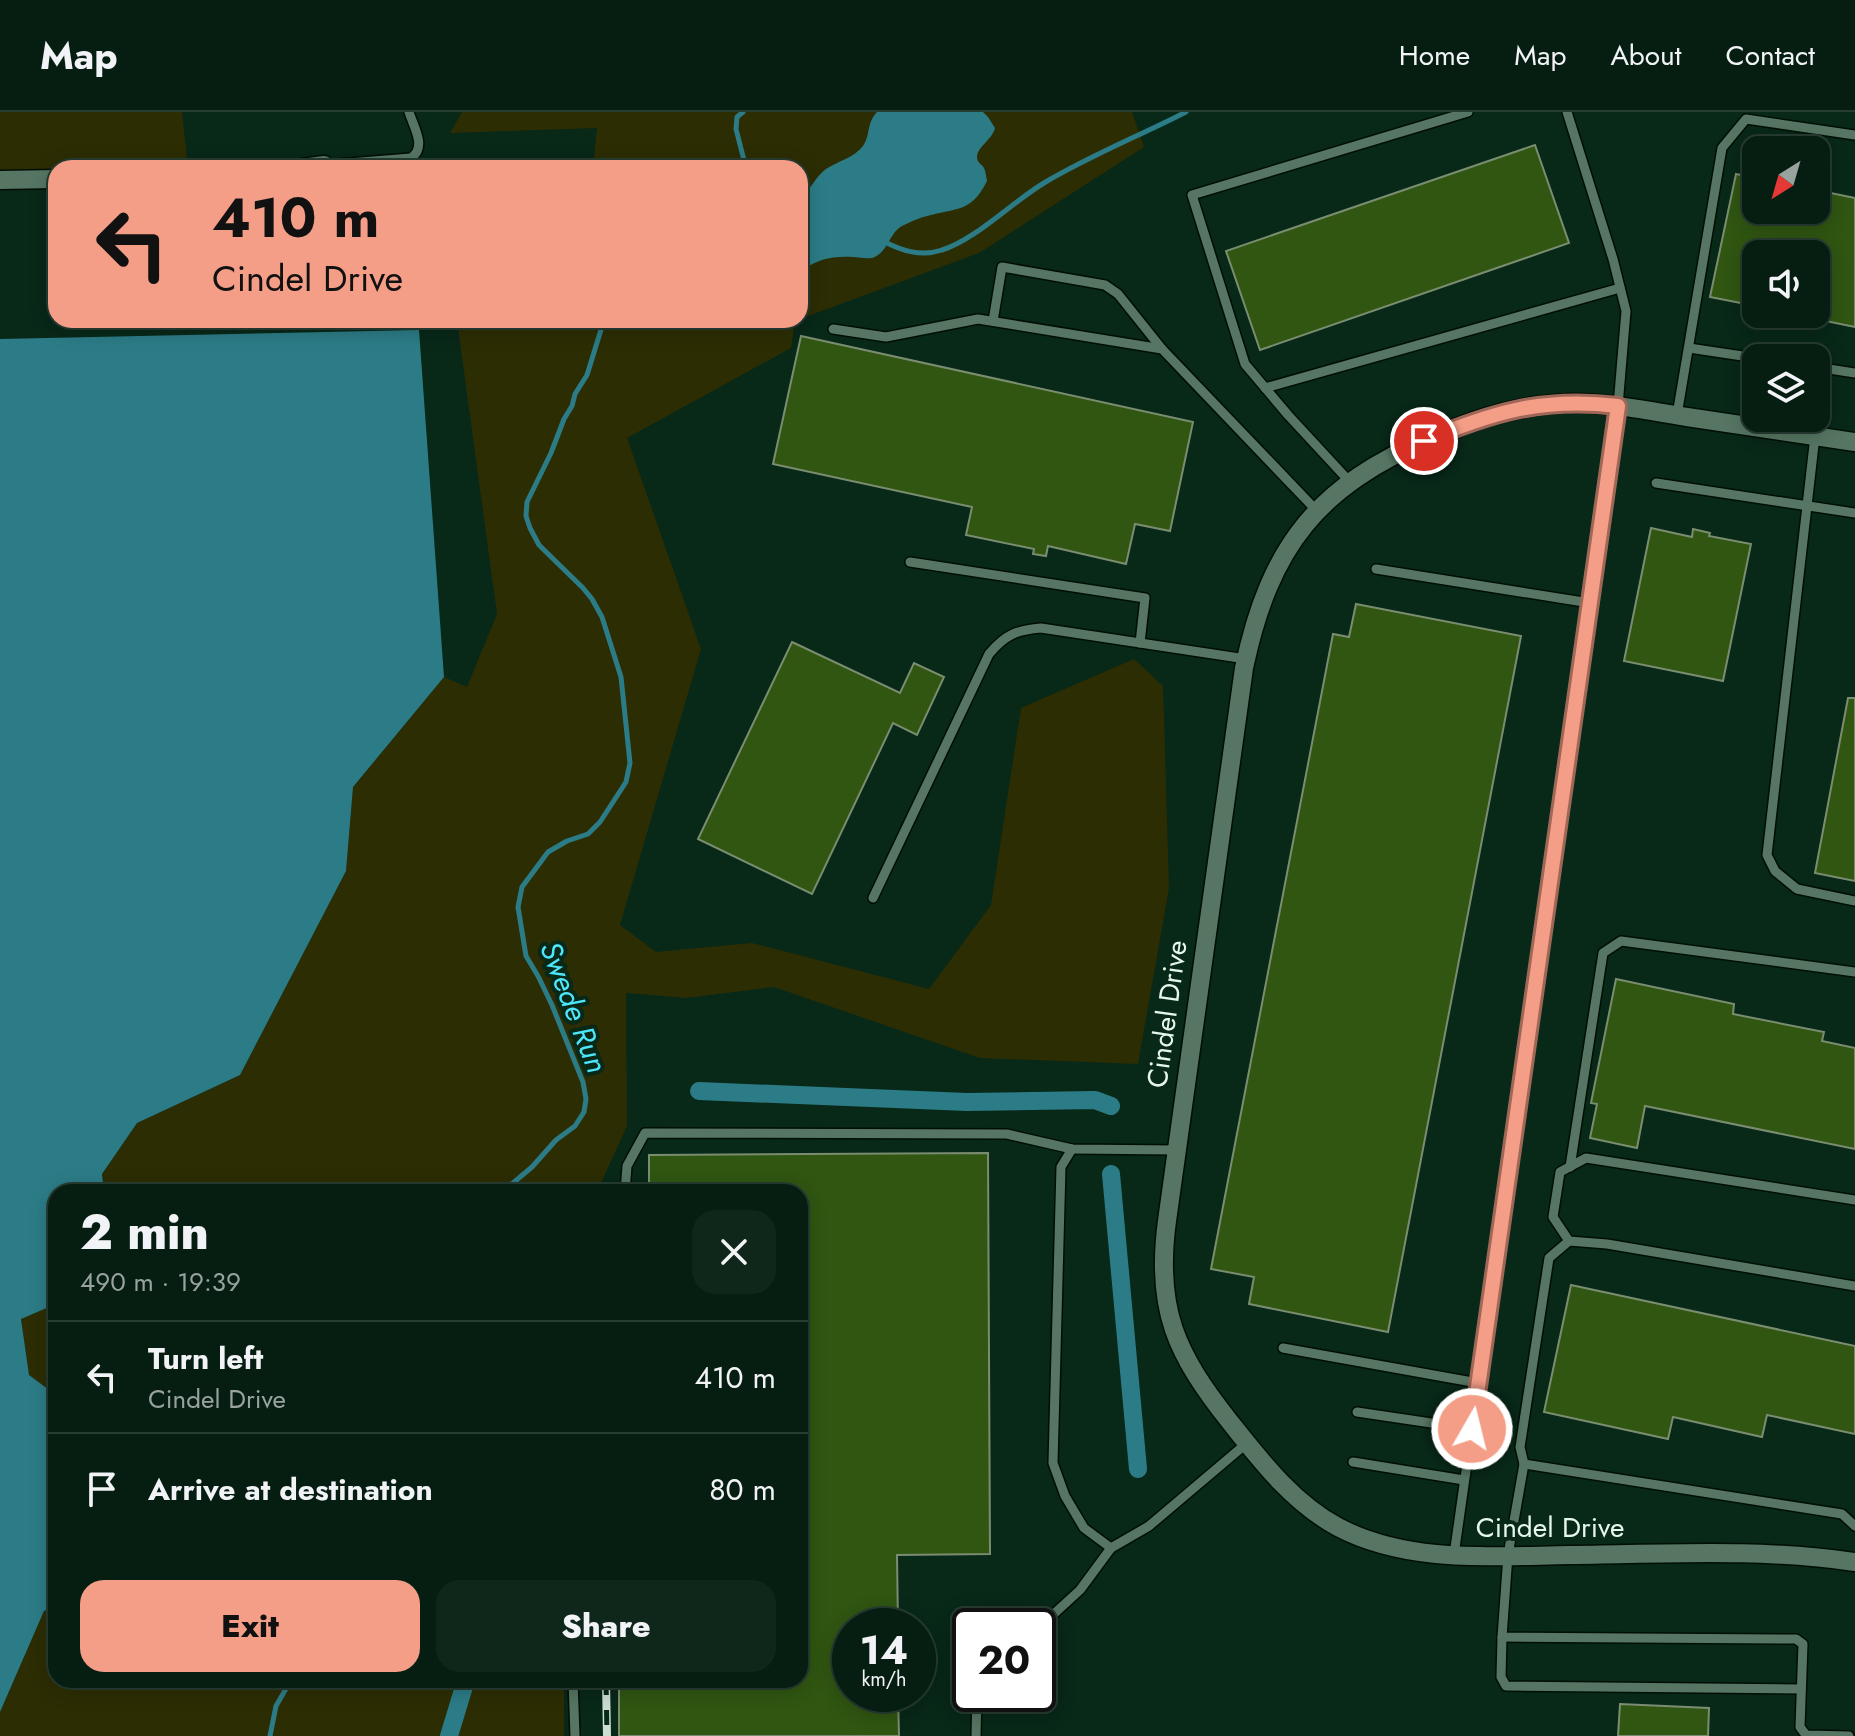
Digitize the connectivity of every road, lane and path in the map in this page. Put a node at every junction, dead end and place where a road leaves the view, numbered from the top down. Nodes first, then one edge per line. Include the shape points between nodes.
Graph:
1 (409, 112) edge
2 (1468, 112) edge
3 (1567, 112) edge
4 (1855, 135) edge
5 (414, 160) edge
6 (48, 179) edge
7 (0, 180) edge
8 (1620, 288) junction
9 (993, 321) junction
10 (833, 329) dead end
11 (1689, 348) junction
12 (1162, 349) junction
13 (1742, 356) edge
14 (1830, 369) edge
15 (1855, 373) edge
16 (1265, 388) junction
17 (1618, 406) junction
18 (1677, 415) junction
19 (1815, 436) junction
20 (1855, 442) edge
21 (1350, 482) junction
22 (1656, 483) dead end
23 (1806, 506) junction
24 (1317, 511) junction
25 (1855, 513) edge
26 (910, 562) dead end
27 (1376, 569) dead end
28 (1590, 603) junction
29 (1140, 643) junction
30 (1246, 659) junction
31 (873, 898) dead end
32 (1855, 901) edge
33 (1855, 972) edge
34 (1072, 1149) junction
35 (1177, 1150) junction
36 (1570, 1167) junction
37 (626, 1184) edge
38 (1855, 1200) edge
39 (1569, 1241) junction
40 (1855, 1286) edge
41 (1283, 1348) dead end
42 (1478, 1383) junction
43 (1357, 1412) dead end
44 (1472, 1429) junction
45 (1247, 1443) junction
46 (1353, 1462) dead end
47 (1524, 1464) junction
48 (1464, 1480) junction
49 (1855, 1526) edge
50 (1111, 1548) junction
51 (1454, 1555) junction
52 (1508, 1555) junction
53 (1855, 1562) edge
54 (1056, 1612) edge
55 (1502, 1637) junction
56 (573, 1688) edge
57 (1801, 1689) junction
58 (977, 1712) edge
59 (575, 1736) edge
60 (976, 1736) edge
61 (1849, 1736) edge

1 - 5 lane via 420,145
2 - 16 lane via 1192,195 1245,364
3 - 8 lane
4 - 11 lane via 1746,119 1722,148
6 - 7 street
8 - 16 lane
8 - 17 lane via 1626,311
9 - 10 lane via 978,319 886,337
9 - 12 lane
9 - 12 lane via 1002,267 1105,285
11 - 13 lane
11 - 18 lane
12 - 24 lane
14 - 15 lane
16 - 21 lane
17 - 18 street, Cindel Drive
17 - 21 street, Cindel Drive via 1575,403 1513,409 1424,441
17 - 28 lane
18 - 19 street, Cindel Drive
19 - 20 street, Cindel Drive
19 - 23 lane
21 - 24 street, Cindel Drive
22 - 23 lane
23 - 25 lane
23 - 32 lane via 1767,855 1775,871 1797,889
24 - 30 street, Cindel Drive via 1270,580
26 - 29 lane via 1145,598
27 - 28 lane
28 - 42 lane
29 - 30 lane
29 - 31 lane via 1041,628 1020,630 1000,641 989,654
30 - 35 street, Cindel Drive
33 - 36 lane via 1621,941 1603,953
34 - 35 lane
34 - 37 lane via 1007,1134 645,1133 627,1166
34 - 50 lane via 1061,1167 1053,1463 1084,1528
35 - 45 street, Cindel Drive via 1164,1244 1169,1316 1187,1361
36 - 38 lane via 1586,1158
36 - 39 lane via 1560,1172 1553,1217
39 - 40 lane
39 - 47 lane via 1549,1258 1520,1447
41 - 42 lane
42 - 44 lane
43 - 44 lane
44 - 48 lane
45 - 50 lane via 1149,1526
45 - 51 street, Cindel Drive via 1296,1496 1338,1526 1387,1545
46 - 48 lane
47 - 49 lane via 1842,1514
47 - 52 lane
48 - 51 lane
50 - 54 lane
51 - 52 street, Cindel Drive
52 - 53 street, Cindel Drive via 1772,1553
52 - 55 lane
55 - 57 lane via 1501,1677 1506,1686
55 - 57 lane via 1796,1639 1803,1644
56 - 59 lane
57 - 61 lane via 1800,1727 1806,1735
58 - 60 lane

